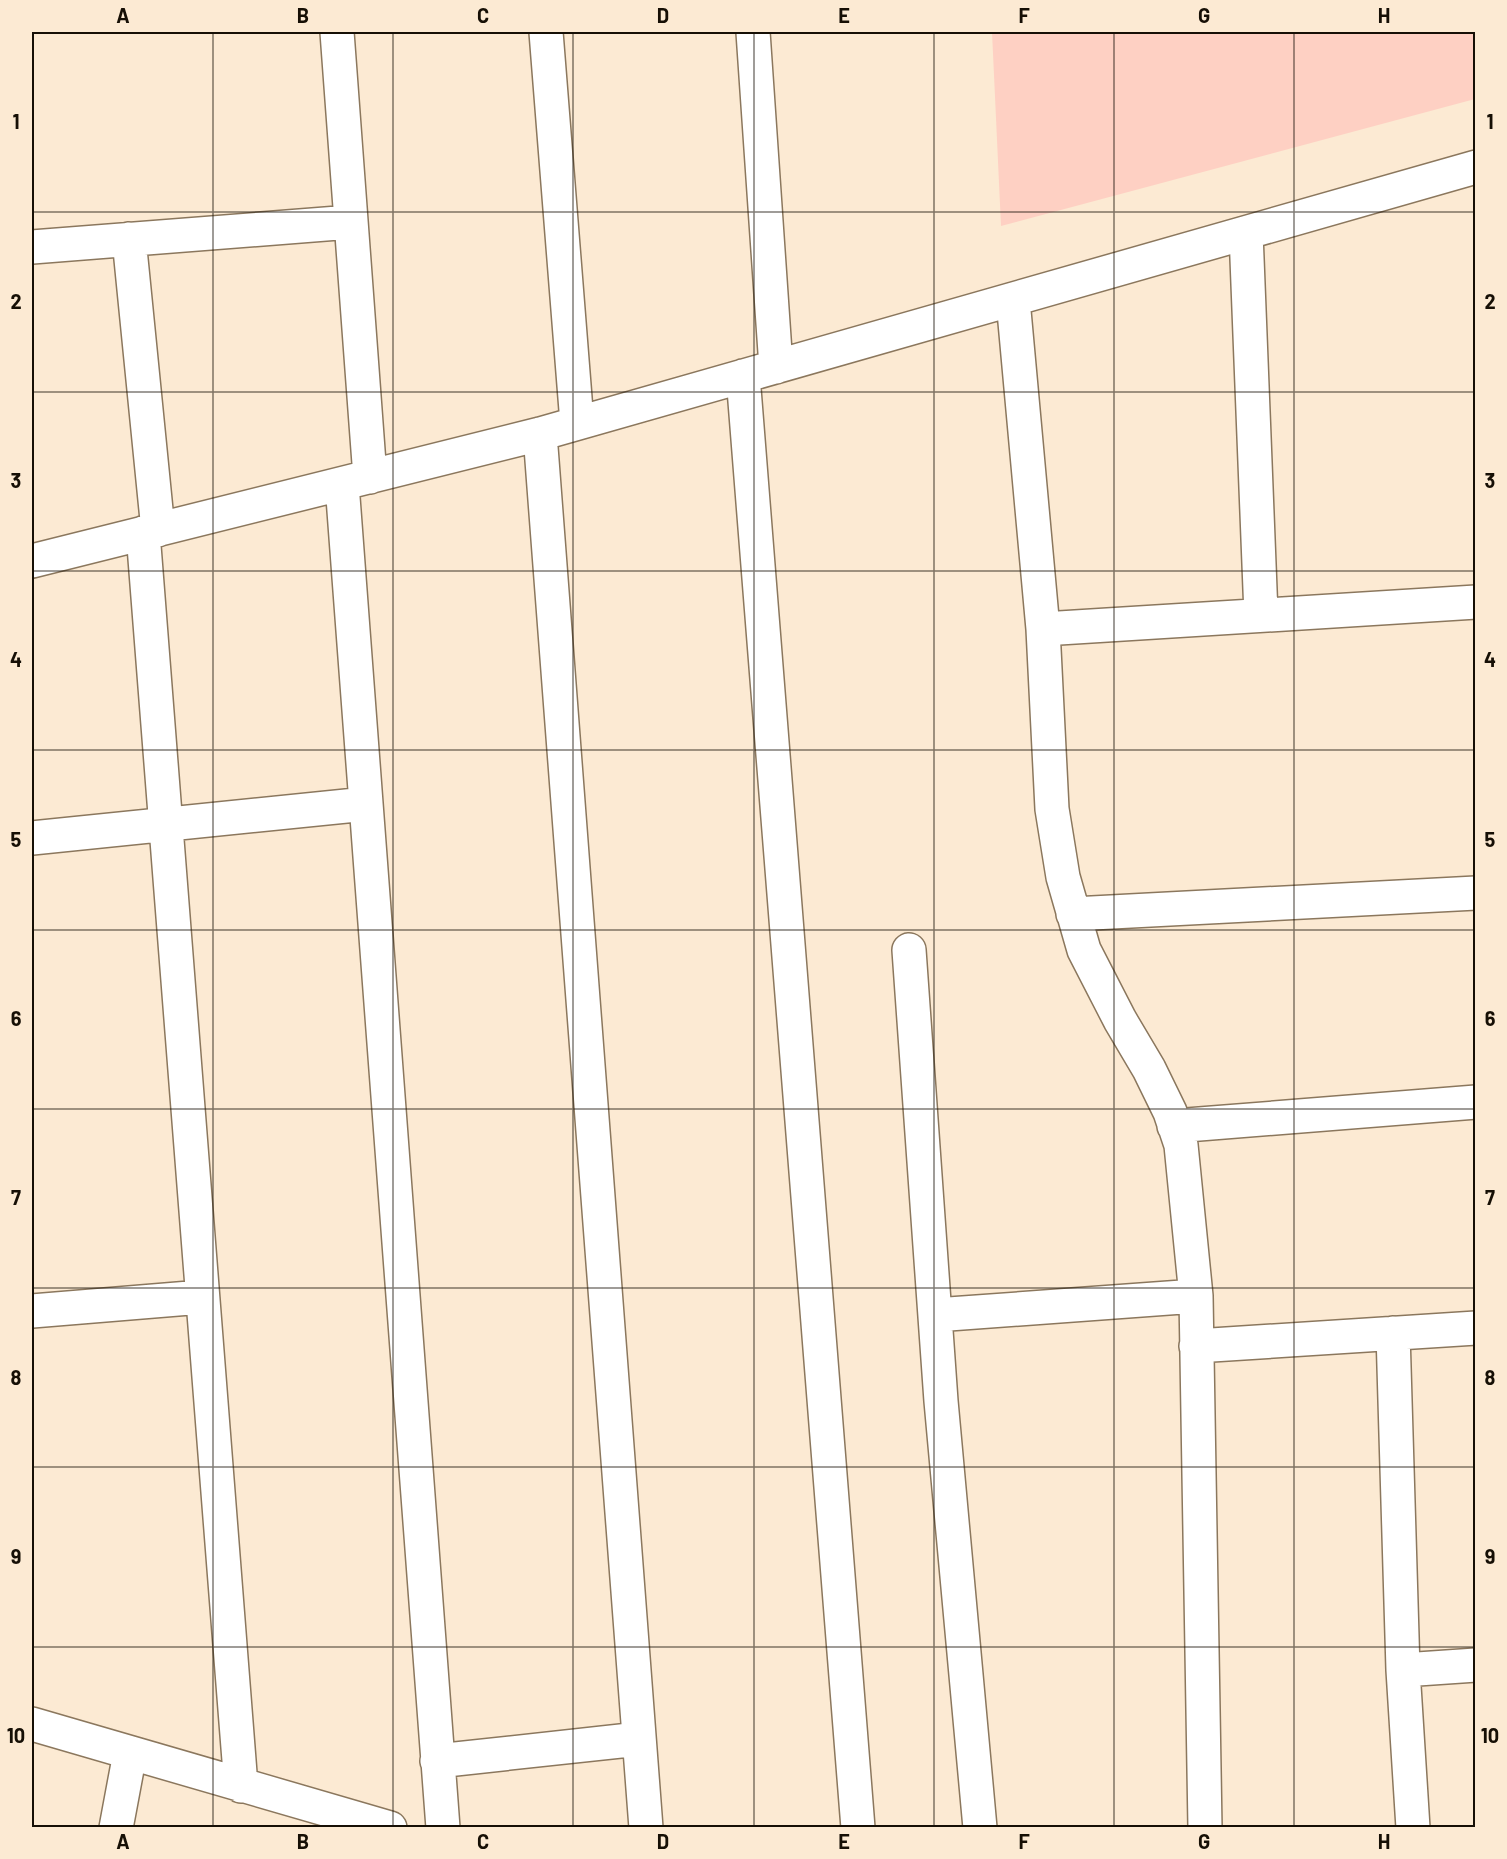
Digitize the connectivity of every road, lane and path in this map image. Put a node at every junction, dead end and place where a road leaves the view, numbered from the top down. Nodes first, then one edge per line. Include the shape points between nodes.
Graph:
1 (337, 32) edge
2 (546, 32) edge
3 (753, 32) edge
4 (1476, 167) edge
5 (351, 222) junction
6 (1246, 233) junction
7 (129, 239) junction
8 (32, 247) edge
9 (1012, 300) junction
10 (776, 367) junction
11 (743, 376) junction
12 (577, 423) junction
13 (540, 434) junction
14 (356, 480) junction
15 (151, 532) junction
16 (32, 561) edge
17 (1476, 602) edge
18 (1261, 615) junction
19 (1043, 628) junction
20 (366, 804) junction
21 (166, 824) junction
22 (32, 838) edge
23 (1476, 893) edge
24 (1073, 914) junction
25 (909, 950) dead end
26 (1476, 1102) edge
27 (1174, 1126) junction
28 (1196, 1296) junction
29 (202, 1297) junction
30 (32, 1311) edge
31 (935, 1315) junction
32 (1476, 1328) edge
33 (1393, 1334) junction
34 (1196, 1346) junction
35 (1476, 1665) edge
36 (1403, 1671) junction
37 (32, 1724) edge
38 (639, 1739) junction
39 (130, 1753) junction
40 (437, 1761) junction
41 (240, 1786) junction
42 (308, 1817) edge
43 (116, 1827) edge
44 (390, 1827) edge
45 (443, 1827) edge
46 (646, 1827) edge
47 (858, 1827) edge
48 (980, 1827) edge
49 (1205, 1827) edge
50 (1413, 1827) edge

1 - 5 street
2 - 12 street
3 - 10 street
4 - 6 street
5 - 7 street
5 - 14 street
6 - 9 street
6 - 18 street
7 - 8 street
7 - 15 street
9 - 10 street
9 - 19 street
10 - 11 street
11 - 12 street
11 - 47 street
12 - 13 street
13 - 14 street
13 - 38 street
14 - 15 street
14 - 20 street
15 - 16 street
15 - 21 street
17 - 18 street
18 - 19 street
19 - 24 street via 1052,808
20 - 21 street
20 - 40 street
21 - 22 street
21 - 29 street
23 - 24 street
24 - 27 street via 1084,950 1149,1068
25 - 31 street
26 - 27 street
27 - 28 street via 1180,1145
28 - 31 street
28 - 34 street
29 - 30 street
29 - 41 street
31 - 48 street
32 - 33 street
33 - 34 street
33 - 36 street
34 - 49 street
35 - 36 street
36 - 50 street
37 - 39 street
38 - 40 street
38 - 46 street
39 - 41 street
39 - 43 street
40 - 45 street
41 - 42 street
42 - 44 street

